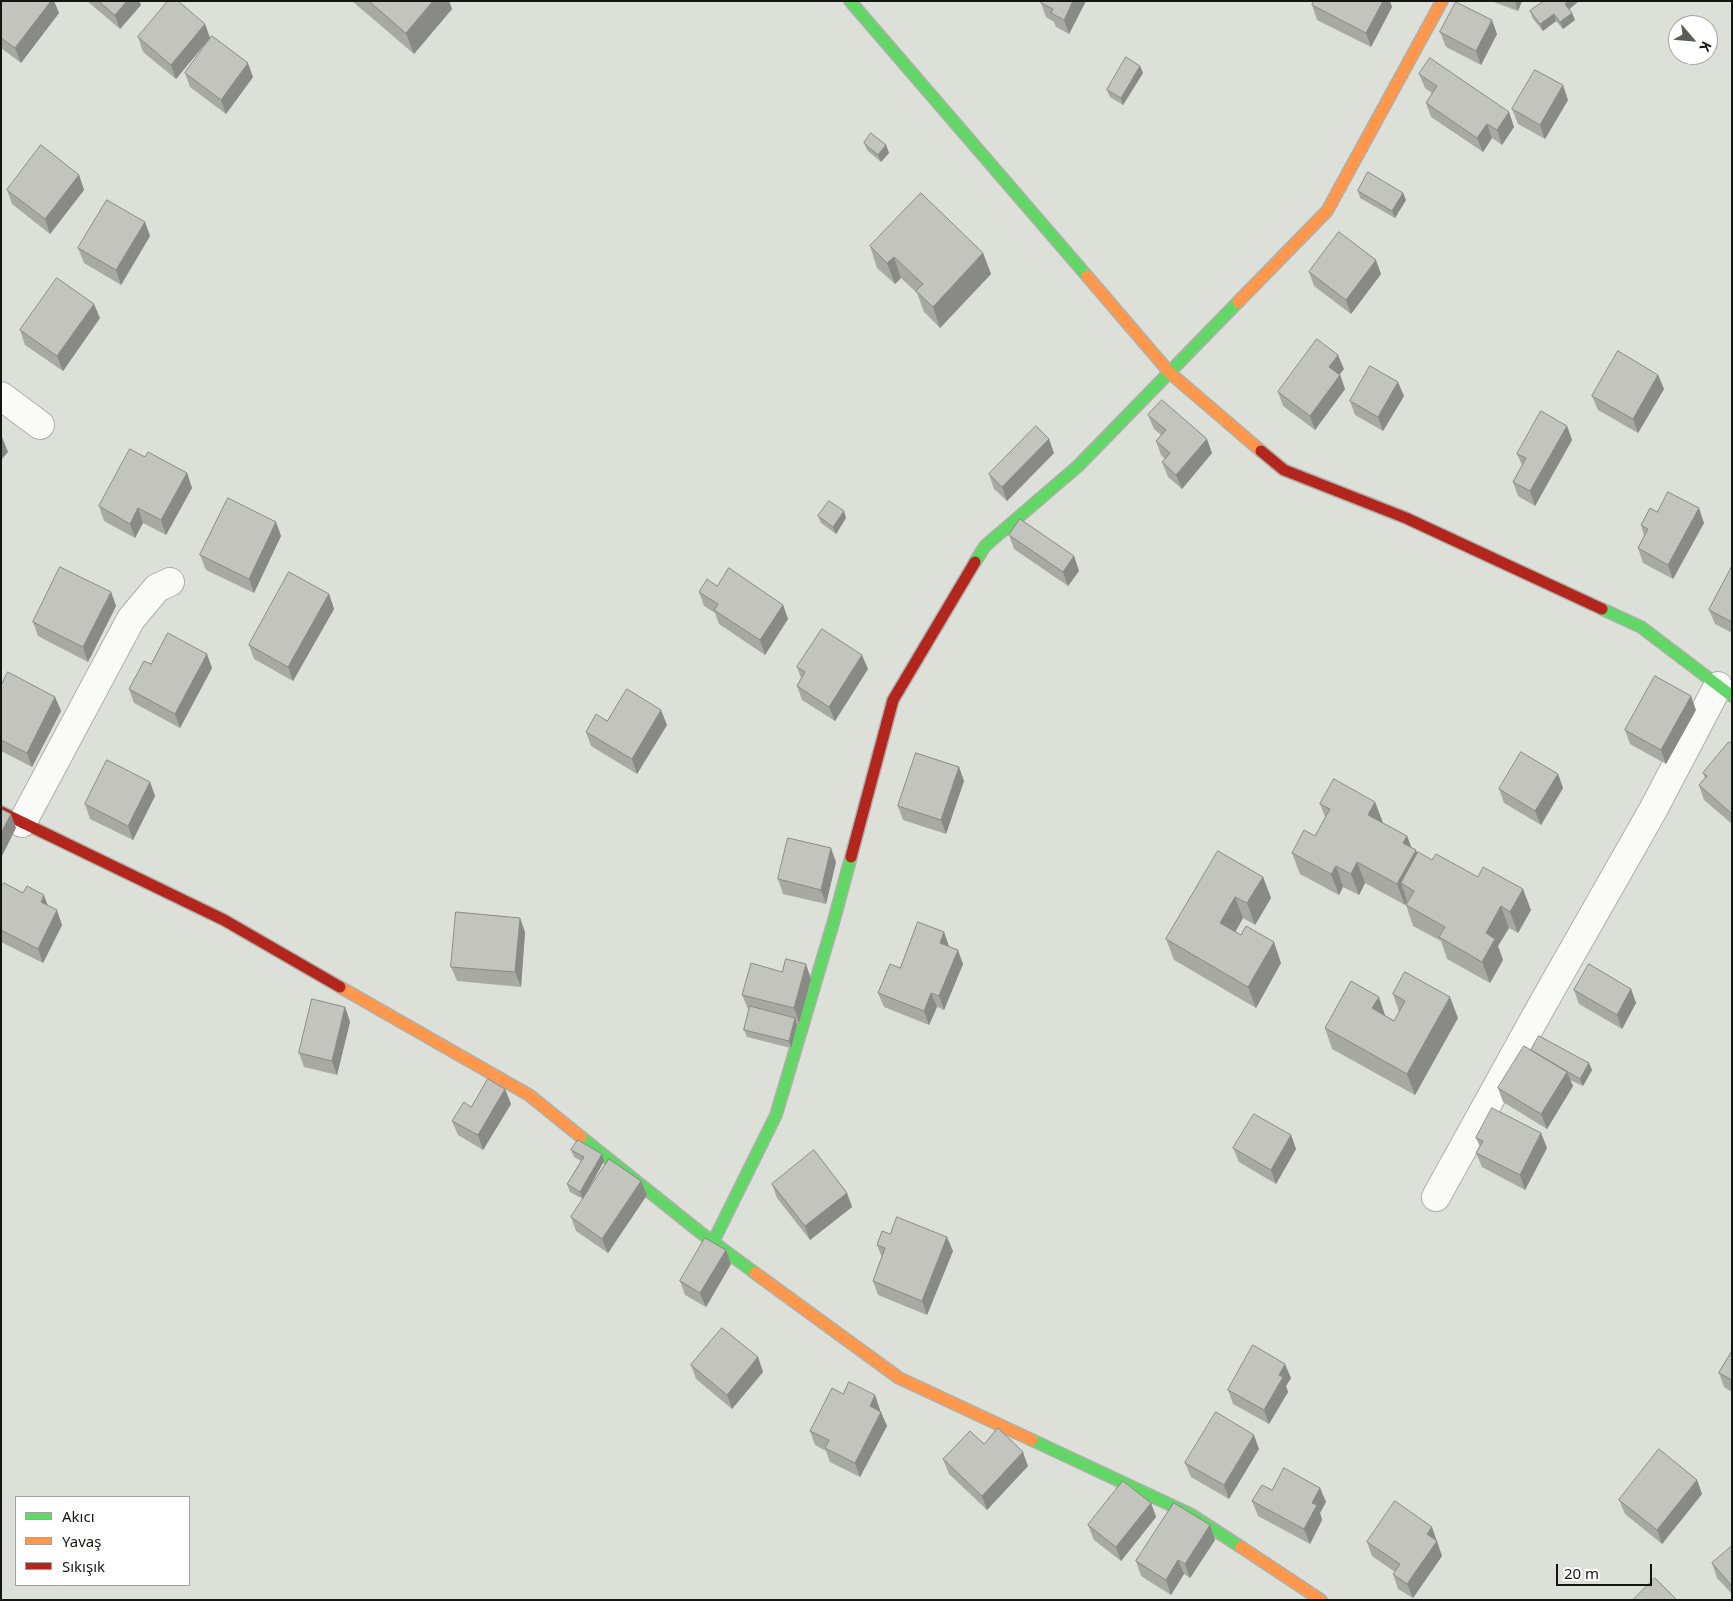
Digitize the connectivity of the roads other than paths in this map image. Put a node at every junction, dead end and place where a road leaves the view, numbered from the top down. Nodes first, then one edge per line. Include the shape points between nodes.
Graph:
1 (850, 1) edge
2 (1442, 1) edge
3 (1170, 373) junction
4 (1, 396) edge
5 (40, 425) dead end
6 (170, 582) dead end
7 (1725, 691) edge
8 (12, 817) edge
9 (1436, 1197) dead end
10 (713, 1242) junction
11 (1321, 1600) edge

1 - 3 street
2 - 3 street via 1327,211
3 - 7 street via 1284,470 1406,518 1641,628
3 - 10 street via 1078,466 985,546 893,700 834,920 776,1115
4 - 5 street
6 - 8 street via 157,588 131,620
7 - 9 street via 1653,810
8 - 10 street via 224,920 529,1095
10 - 11 street via 899,1378 1190,1514

